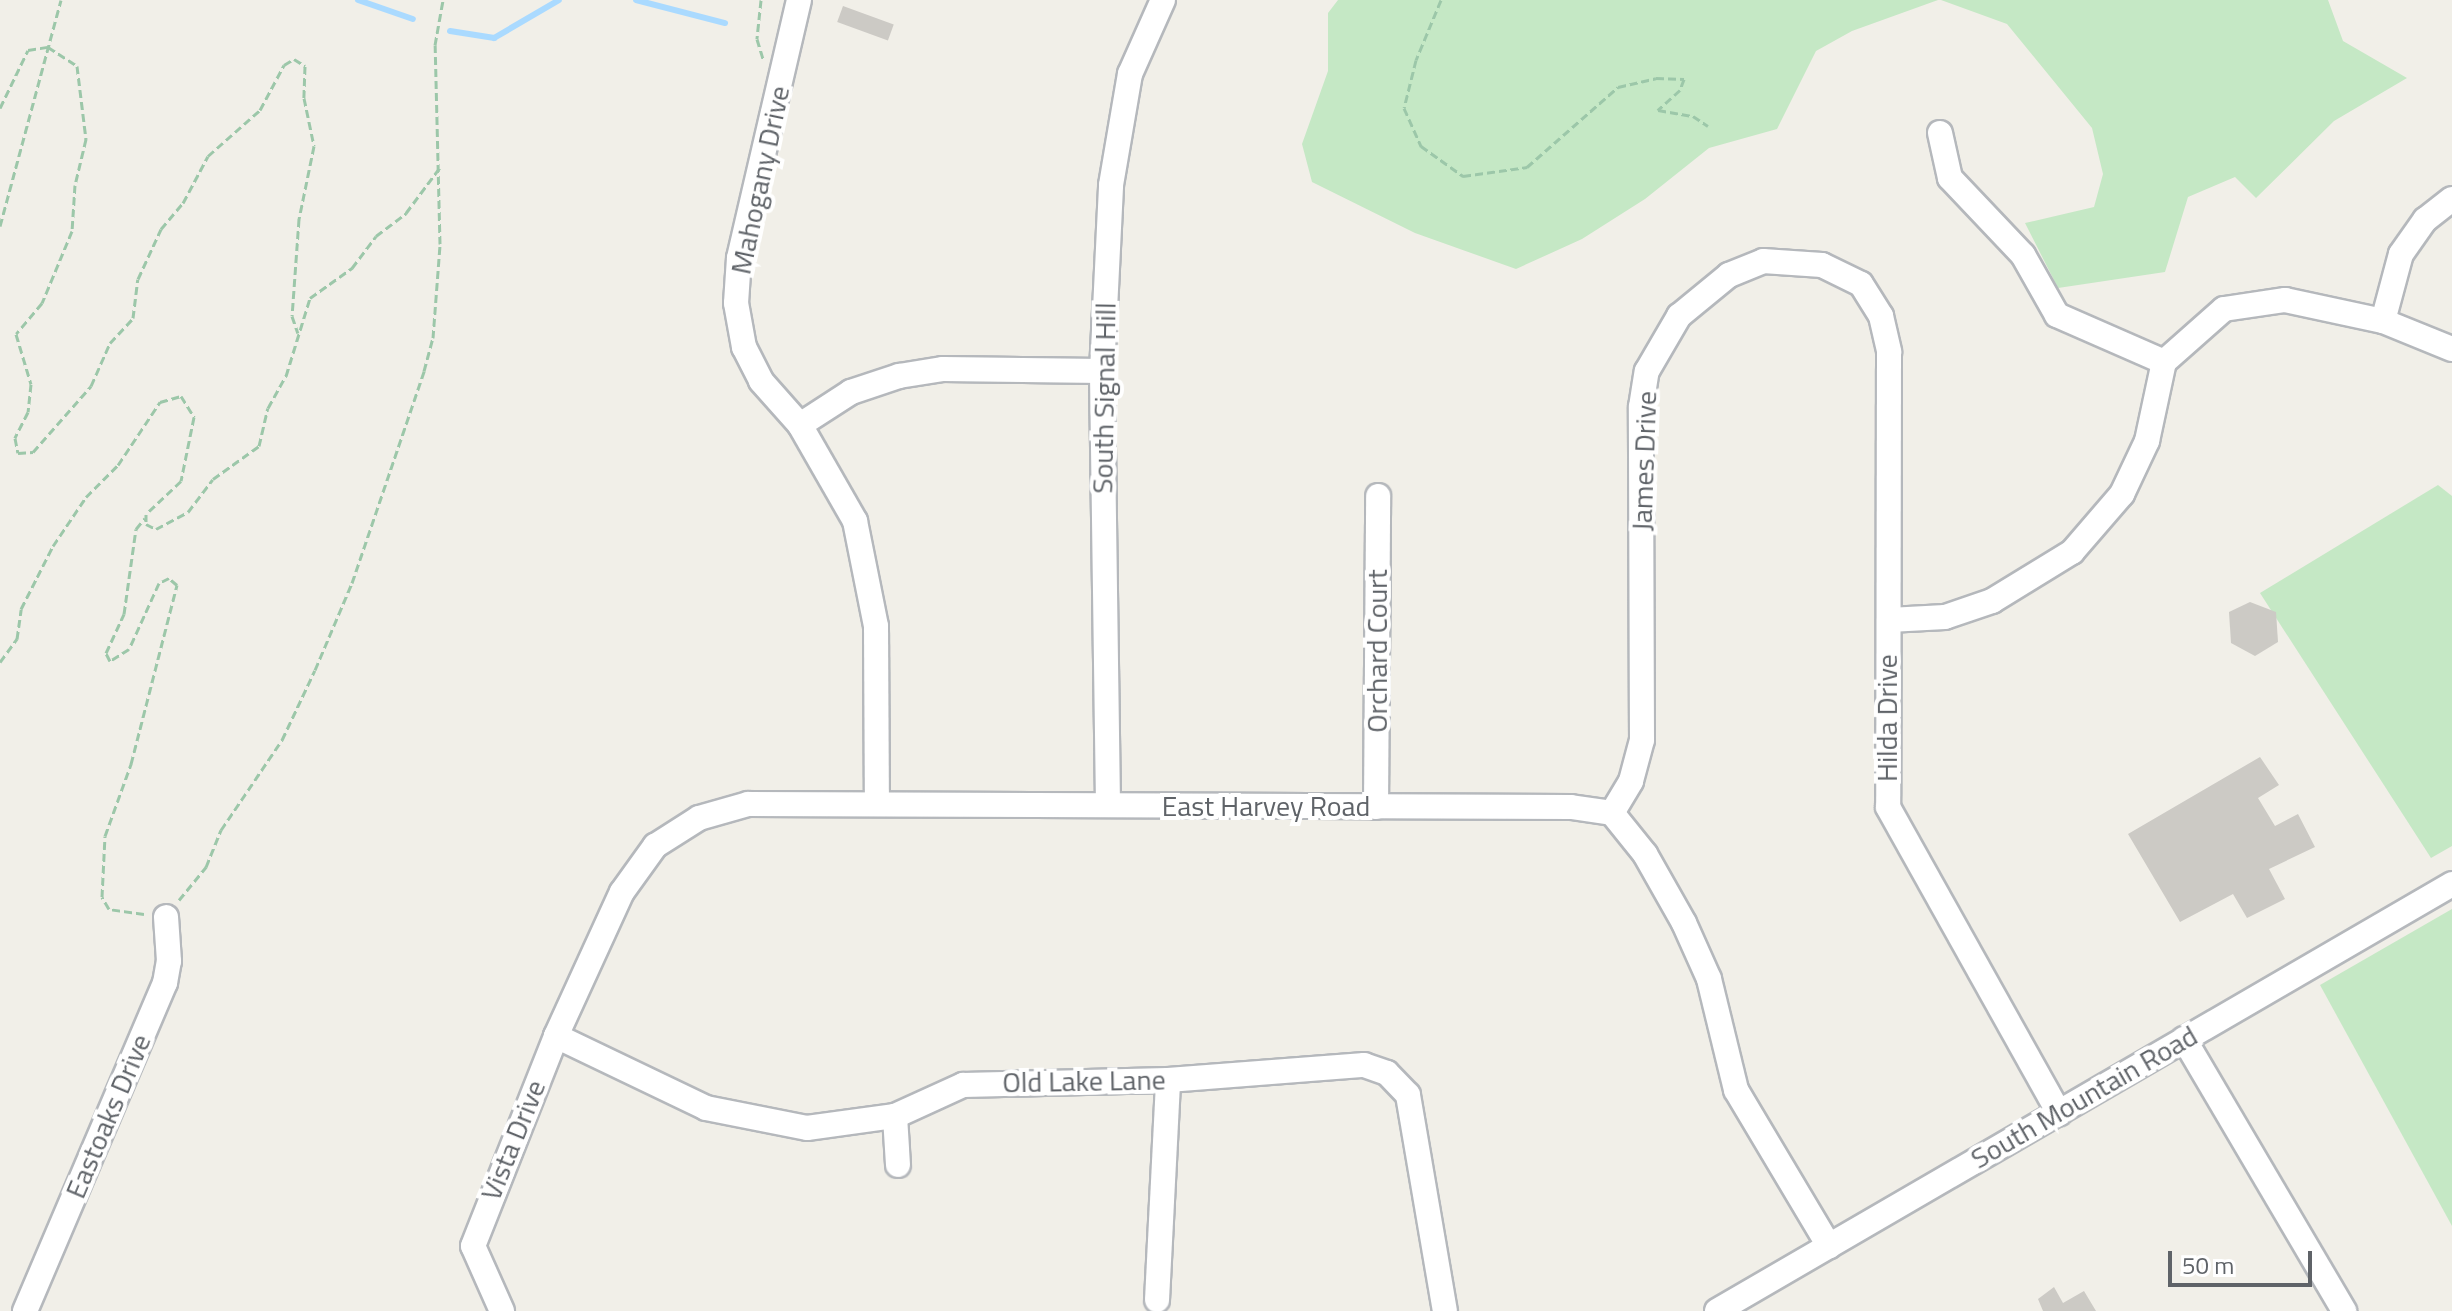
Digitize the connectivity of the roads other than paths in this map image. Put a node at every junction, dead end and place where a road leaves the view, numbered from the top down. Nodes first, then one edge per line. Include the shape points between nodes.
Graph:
1 (799, 0) edge
2 (1163, 0) edge
3 (1940, 133) dead end
4 (2452, 199) edge
5 (1861, 284) joint
6 (2383, 321) junction
7 (2452, 349) edge
8 (2164, 362) junction
9 (1102, 371) junction
10 (800, 425) junction
11 (1378, 496) dead end
12 (1889, 620) junction
13 (877, 804) junction
14 (1108, 805) junction
15 (1376, 807) junction
16 (1612, 813) junction
17 (2452, 884) edge
18 (166, 917) road end
19 (556, 1036) junction
20 (2184, 1039) junction
21 (1168, 1080) junction
22 (2059, 1113) junction
23 (895, 1116) junction
24 (898, 1165) dead end
25 (1829, 1246) junction
26 (1157, 1300) dead end
27 (25, 1311) edge
28 (502, 1311) edge
29 (1445, 1311) edge
30 (1717, 1311) edge
31 (2344, 1311) edge

1 - 10 street, Mahogany Drive via 739,258 736,303 744,347 761,381
2 - 9 street, South Signal Hill via 1130,74 1119,126
3 - 8 street via 1950,178 2023,255 2057,315
4 - 6 street via 2425,220 2401,254
5 - 12 street, Hilda Drive via 1881,316 1889,352
5 - 16 street, James Drive via 1822,265 1763,261 1729,275 1679,316 1659,344 1641,407 1642,740 1631,781
6 - 7 street
6 - 8 street via 2285,300 2224,309
8 - 12 street via 2147,441 2128,481 2072,552 1992,601 1945,617
9 - 10 street via 943,369 899,376 851,392
9 - 14 street, South Signal Hill
10 - 13 street, Mahogany Drive via 855,521 870,574 876,626
11 - 15 street, Orchard Court
12 - 22 street, Hilda Drive via 1888,807
13 - 14 street, East Harvey Road
13 - 19 street, East Harvey Road via 748,804 699,818 655,846 622,892
14 - 15 street, East Harvey Road
15 - 16 street, East Harvey Road via 1571,807
16 - 25 street via 1645,854 1684,923 1709,979 1736,1090
17 - 20 street, South Mountain Road
18 - 27 street, Eastoaks Drive via 165,983
19 - 23 street, Old Lake Lane via 706,1108 807,1128
19 - 28 street, Vista Drive via 462,1247
20 - 22 street, South Mountain Road
20 - 31 street
21 - 23 street, Old Lake Lane via 963,1085
21 - 26 street
21 - 29 street, Old Lake Lane via 1364,1065 1387,1073 1408,1095
22 - 25 street, South Mountain Road
23 - 24 street
25 - 30 street, South Mountain Road

